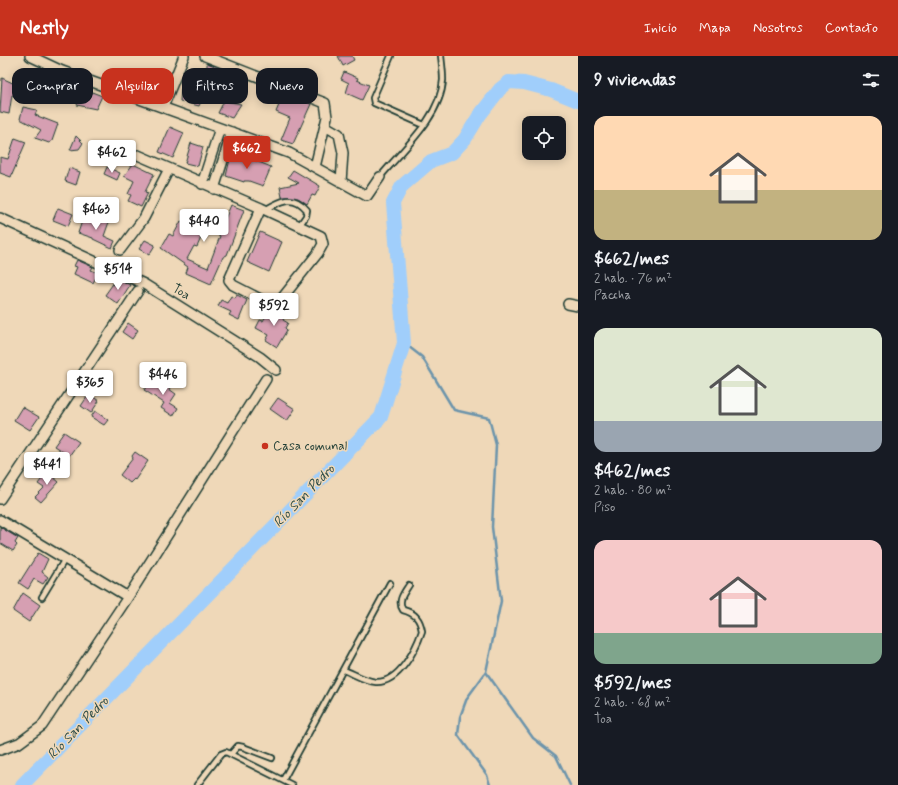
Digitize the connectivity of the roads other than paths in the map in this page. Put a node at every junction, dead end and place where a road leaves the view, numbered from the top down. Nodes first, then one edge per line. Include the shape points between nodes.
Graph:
1 (30, 56) edge
2 (184, 56) edge
3 (205, 56) edge
4 (391, 56) edge
5 (441, 56) edge
6 (163, 107) junction
7 (424, 125) junction
8 (325, 126) junction
9 (220, 128) junction
10 (232, 132) junction
11 (138, 155) dead end
12 (315, 167) junction
13 (169, 169) junction
14 (380, 177) joint
15 (341, 182) junction
16 (202, 184) junction
17 (214, 189) junction
18 (263, 209) junction
19 (0, 218) edge
20 (299, 226) junction
21 (120, 250) dead end
22 (138, 291) dead end
23 (568, 304) dead end
24 (578, 306) edge
25 (276, 370) dead end
26 (266, 379) dead end
27 (0, 499) edge
28 (0, 520) edge
29 (65, 559) junction
30 (390, 583) dead end
31 (409, 585) dead end
32 (42, 597) dead end
33 (128, 597) junction
34 (344, 670) junction
35 (0, 750) edge
36 (231, 754) junction
37 (272, 758) dead end
38 (283, 780) junction
39 (197, 785) edge
40 (292, 785) edge

1 - 6 street via 62,71
2 - 6 street
3 - 8 street via 325,103
4 - 7 lane via 373,98 374,103
5 - 7 lane via 441,91
6 - 9 street
7 - 14 lane
8 - 12 street
8 - 15 street via 339,134 343,154
9 - 10 street
9 - 16 street
10 - 12 street via 289,153
10 - 17 street
11 - 13 street
12 - 15 street
13 - 16 street
13 - 21 street via 144,218
14 - 15 street via 367,196
16 - 17 street
17 - 18 street
18 - 20 street
18 - 20 lane via 289,199 307,210
18 - 20 street via 229,280 233,285 268,303 279,302 323,244 319,235
19 - 25 street, Toa via 144,284 260,357
22 - 27 street
23 - 24 street
26 - 33 street
28 - 29 street
29 - 32 lane
29 - 33 street
30 - 34 lane
31 - 34 lane via 400,605 403,610 412,612 422,631 410,658 400,670 386,680 377,682
33 - 35 street via 42,726 19,743
34 - 38 lane
36 - 37 lane via 238,746
36 - 38 lane
36 - 39 lane via 221,754
38 - 40 lane

